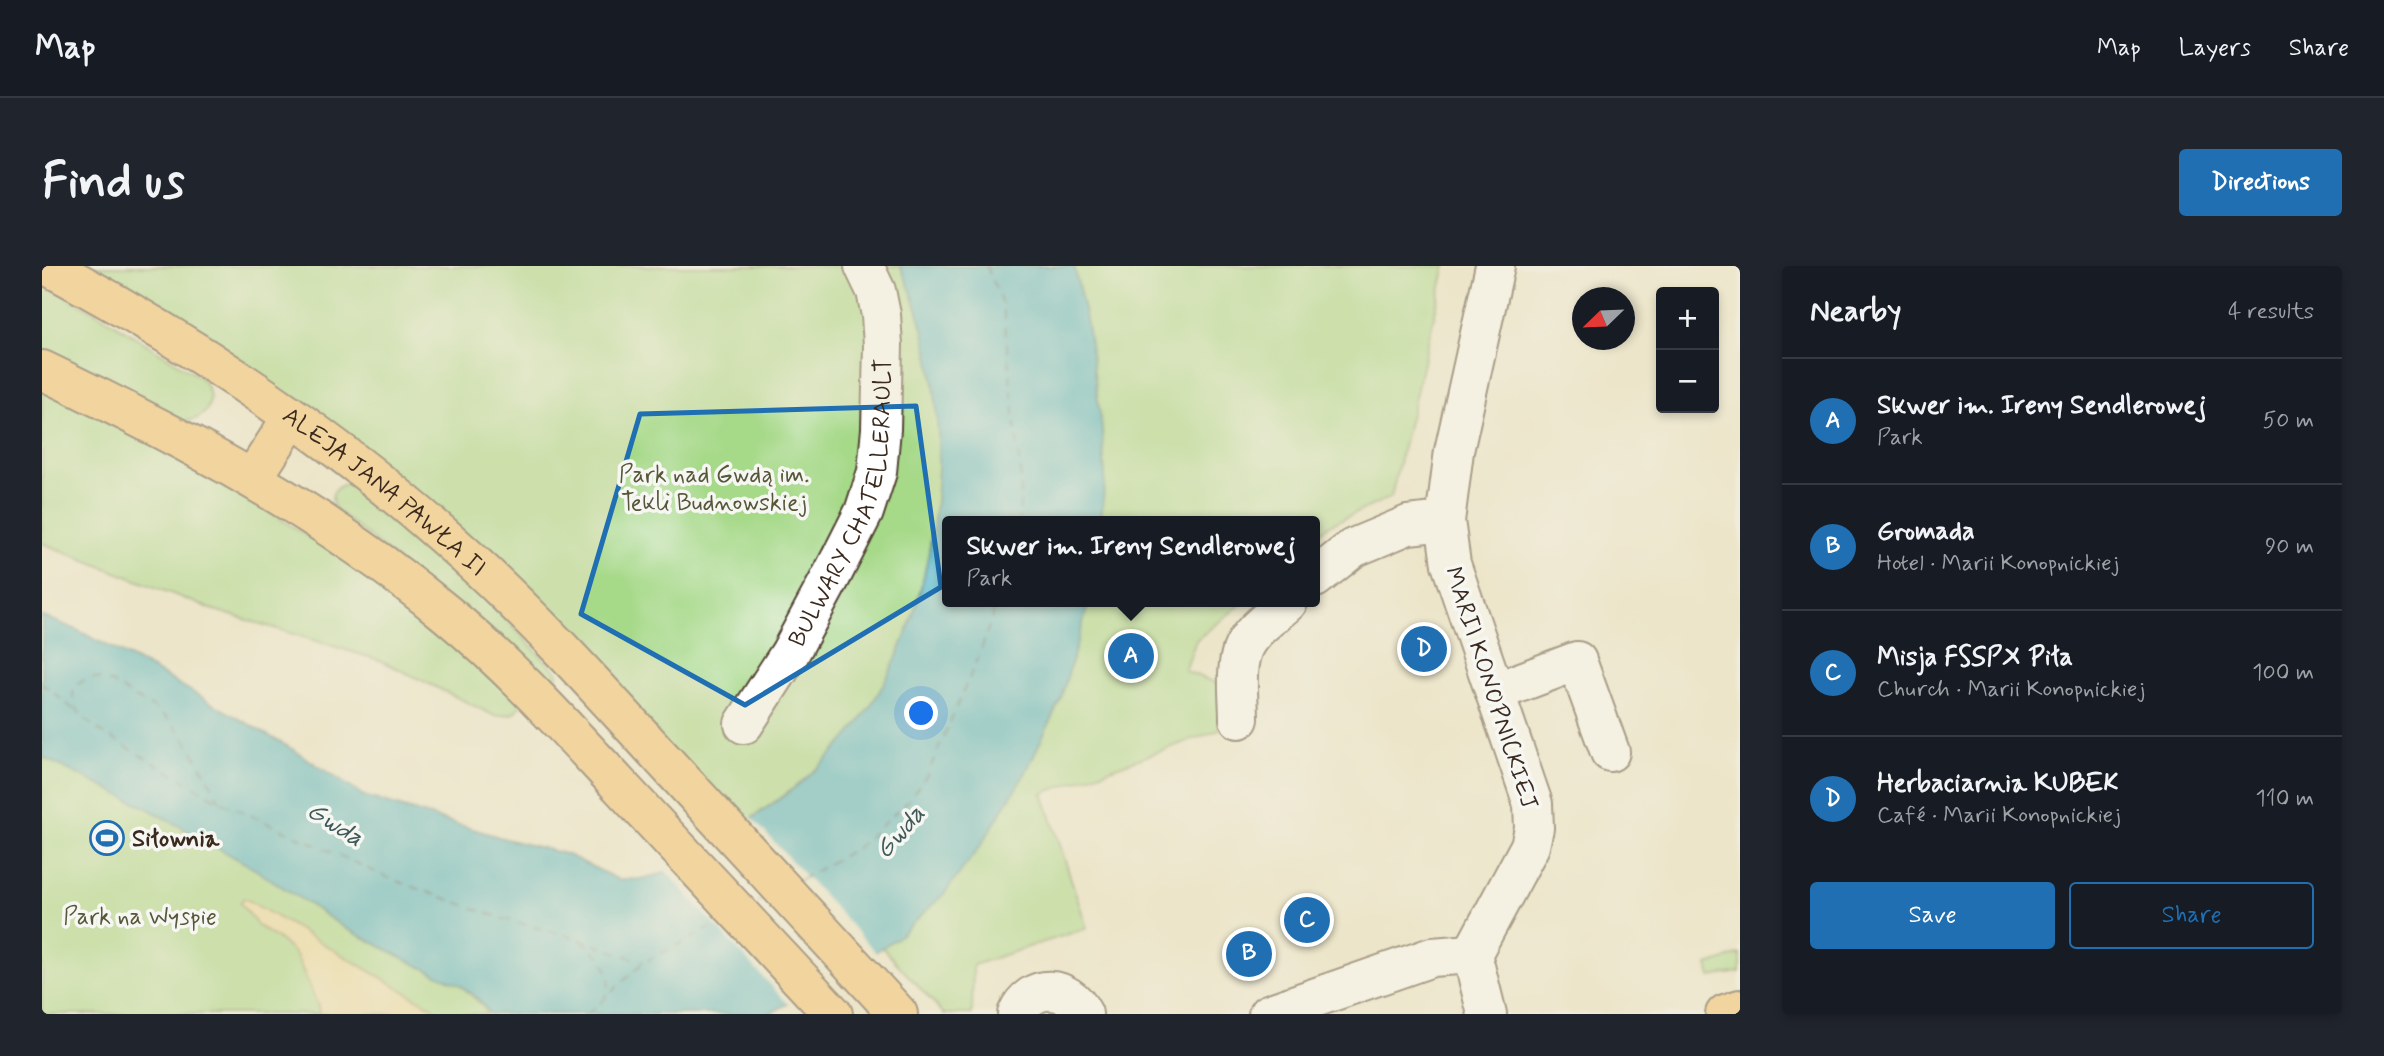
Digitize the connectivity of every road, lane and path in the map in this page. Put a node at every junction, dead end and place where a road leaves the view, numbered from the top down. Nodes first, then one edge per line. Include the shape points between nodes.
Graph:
1 (48, 266) edge
2 (864, 266) edge
3 (1494, 266) edge
4 (42, 370) edge
5 (292, 417) junction
6 (253, 478) junction
7 (1445, 521) junction
8 (1320, 574) edge
9 (1283, 607) edge
10 (1495, 692) junction
11 (1239, 719) dead end
12 (744, 724) dead end
13 (1610, 752) dead end
14 (1472, 954) junction
15 (1740, 1009) edge
16 (833, 1014) edge
17 (898, 1014) edge
18 (1017, 1014) edge
19 (1083, 1014) edge
20 (1268, 1014) edge
21 (1487, 1014) edge
22 (1726, 1014) edge

1 - 5 main road, ALEJA JANA PAWŁA II via 155,327
2 - 12 street, BULWARY CHATELLERAULT via 881,315 877,472 864,512 832,575 790,653
3 - 7 street, MARII KONOPNICKIEJ via 1454,451
4 - 6 main road
5 - 6 main road
5 - 17 main road, ALEJA JANA PAWŁA II via 383,485 550,636
6 - 16 main road via 363,549 514,674
7 - 8 street via 1408,525 1353,548
7 - 10 street, MARII KONOPNICKIEJ via 1451,564
9 - 11 street via 1242,649
10 - 13 street via 1577,661
10 - 14 street, MARII KONOPNICKIEJ via 1533,804 1534,828 1530,846
14 - 20 street via 1432,957
14 - 21 street
15 - 22 main road
18 - 19 street via 1032,995 1050,990 1074,1000

